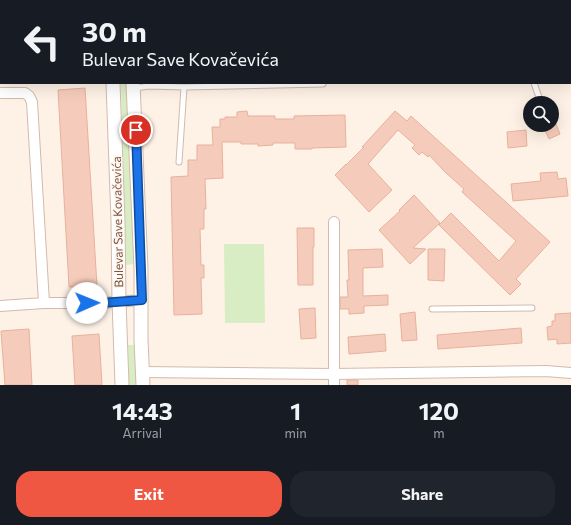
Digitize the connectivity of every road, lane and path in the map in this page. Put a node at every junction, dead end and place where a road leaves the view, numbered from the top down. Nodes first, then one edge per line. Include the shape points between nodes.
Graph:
1 (113, 84) edge
2 (323, 84) dead end
3 (534, 84) edge
4 (133, 86) edge
5 (184, 87) junction
6 (0, 93) edge
7 (539, 96) edge
8 (179, 162) dead end
9 (334, 222) dead end
10 (142, 300) junction
11 (119, 301) junction
12 (44, 303) junction
13 (0, 306) edge
14 (532, 308) dead end
15 (432, 310) dead end
16 (571, 373) edge
17 (334, 374) junction
18 (143, 379) edge
19 (122, 385) edge
20 (334, 385) edge

1 - 11 street, Bulevar Save Kovačevića
2 - 5 lane
3 - 7 lane
4 - 5 lane
4 - 10 street, Bulevar Save Kovačevića
5 - 8 lane
6 - 12 street via 25,93 32,102
9 - 17 street
10 - 11 street
10 - 18 street, Bulevar Save Kovačevića
11 - 12 street
11 - 19 street, Bulevar Save Kovačevića
12 - 13 street
14 - 15 lane
16 - 17 street via 546,371
17 - 18 street
17 - 20 street

